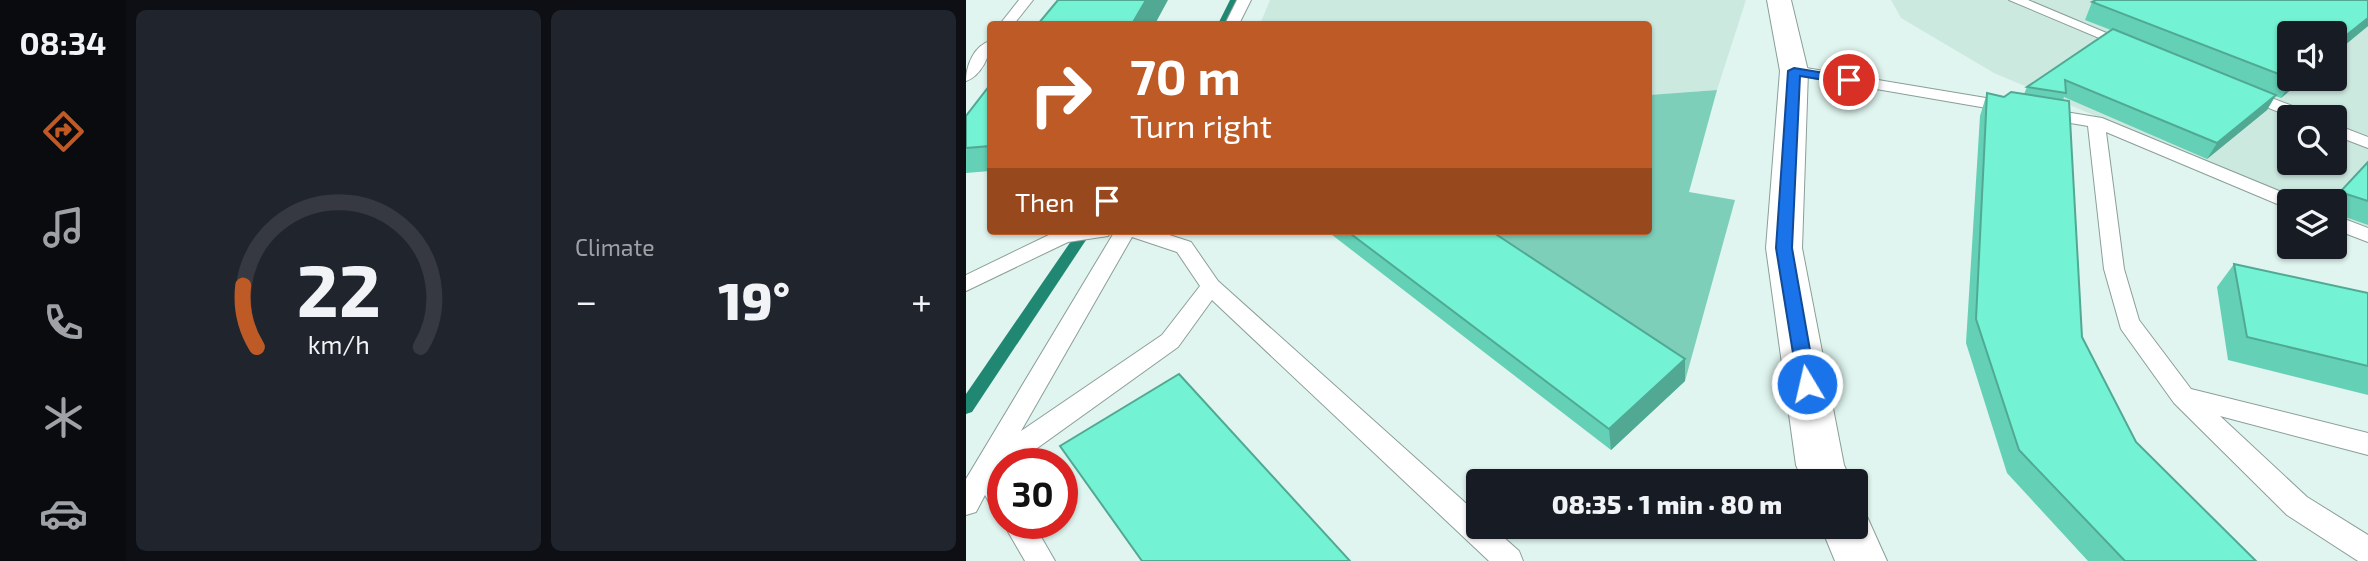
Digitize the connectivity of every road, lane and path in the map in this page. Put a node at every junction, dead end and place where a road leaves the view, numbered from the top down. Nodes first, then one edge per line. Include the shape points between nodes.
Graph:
1 (1026, 0) edge
2 (1244, 0) edge
3 (1779, 0) edge
4 (2016, 0) edge
5 (1009, 21) edge
6 (1234, 21) edge
7 (987, 49) edge
8 (2142, 51) edge
9 (1794, 71) junction
10 (966, 76) edge
11 (2230, 87) edge
12 (2277, 106) edge
13 (2096, 122) junction
14 (2347, 134) edge
15 (2368, 143) edge
16 (2277, 197) edge
17 (2347, 226) edge
18 (1071, 235) edge
19 (1123, 235) edge
20 (1148, 235) edge
21 (2368, 235) edge
22 (966, 284) edge
23 (1211, 286) junction
24 (2183, 396) junction
25 (2368, 444) edge
26 (1822, 469) edge
27 (984, 471) junction
28 (987, 476) edge
29 (966, 503) edge
30 (1027, 539) edge
31 (1851, 539) edge
32 (2368, 551) edge
33 (1041, 561) edge
34 (1509, 561) edge
35 (1861, 561) edge

1 - 5 lane
2 - 6 lane
3 - 9 street
4 - 8 lane
7 - 10 lane
9 - 13 lane
9 - 26 street via 1784,248
11 - 12 lane
13 - 16 lane
13 - 24 lane via 2114,269 2129,323
14 - 15 lane
17 - 21 lane
18 - 22 lane
19 - 27 lane
20 - 23 lane via 1184,247
23 - 27 lane via 1170,341
23 - 34 lane
24 - 25 lane
24 - 32 lane via 2297,506
27 - 28 lane
27 - 29 lane
30 - 33 lane
31 - 35 street

